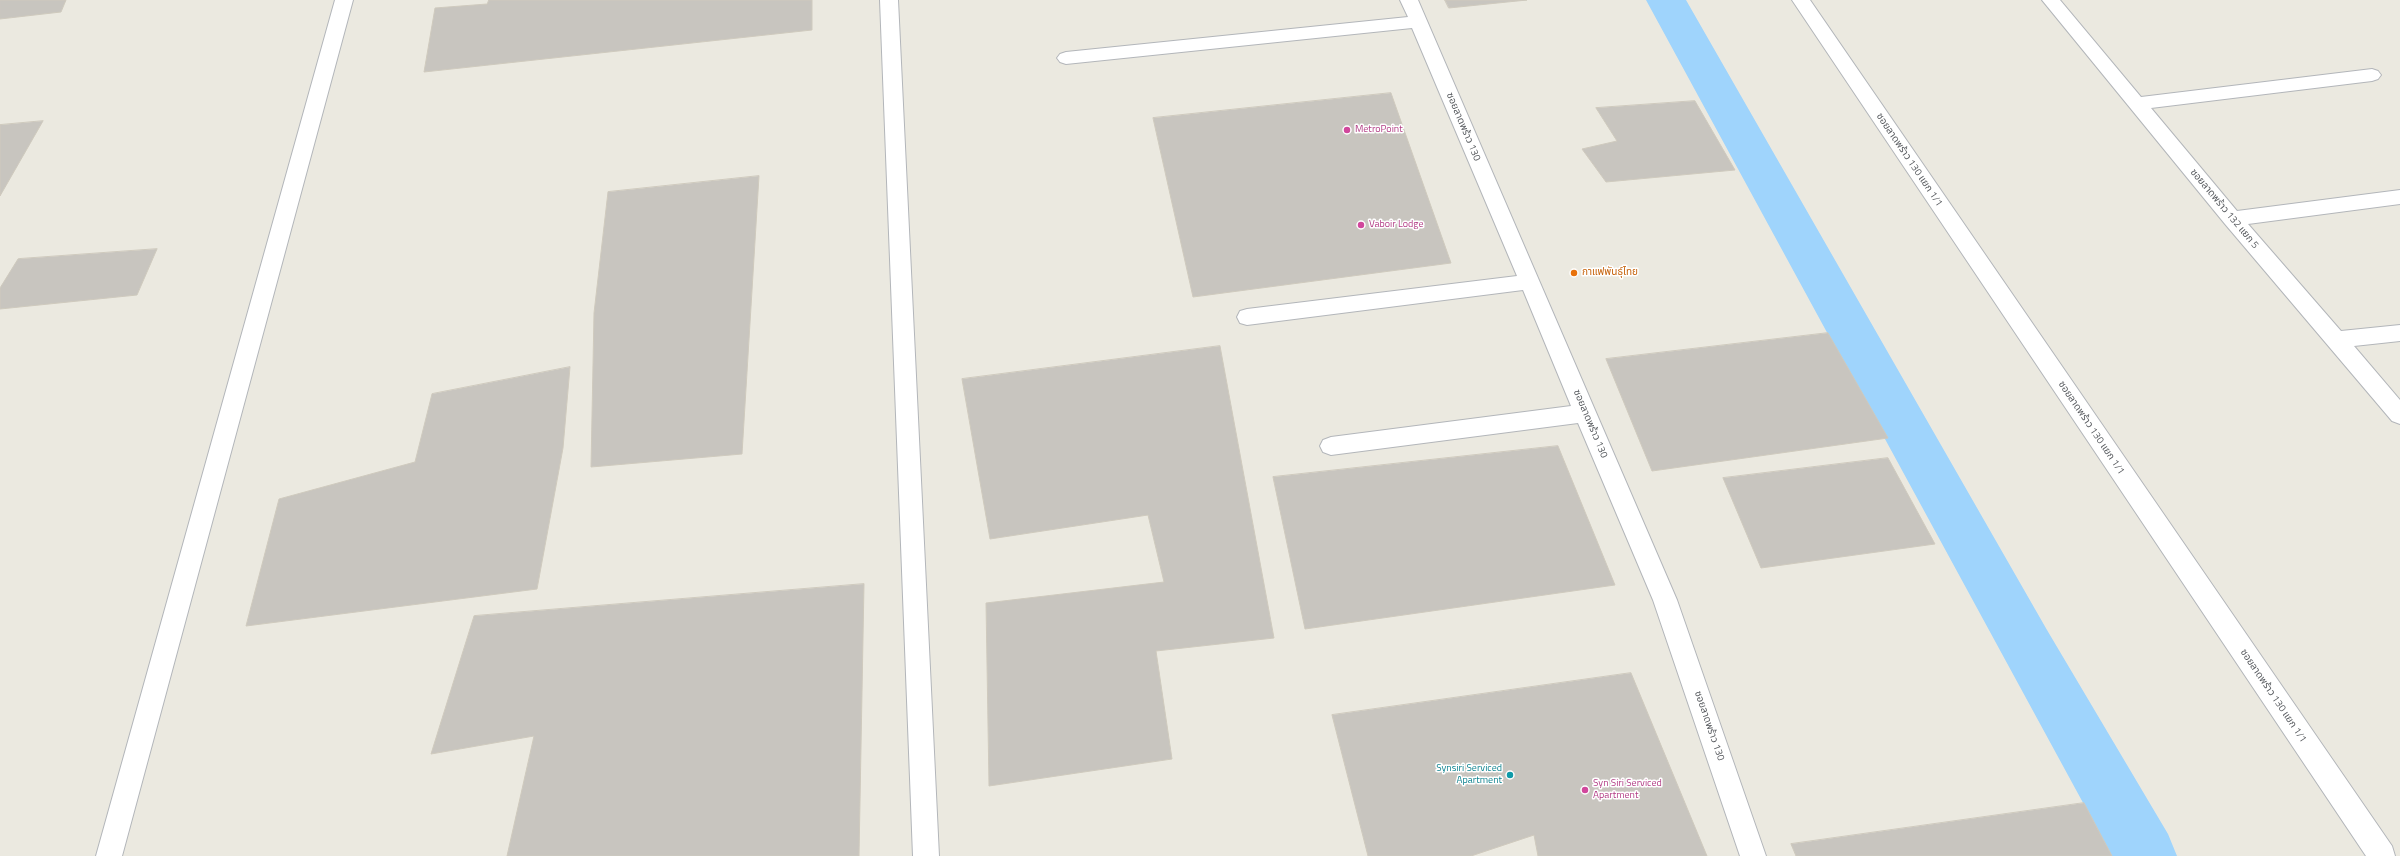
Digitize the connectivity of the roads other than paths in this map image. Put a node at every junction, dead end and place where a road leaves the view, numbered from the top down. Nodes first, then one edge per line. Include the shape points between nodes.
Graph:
1 (344, 0) edge
2 (889, 0) edge
3 (1409, 0) edge
4 (1800, 0) edge
5 (2051, 0) edge
6 (1418, 22) junction
7 (1066, 58) dead end
8 (2372, 75) dead end
9 (2137, 104) junction
10 (2400, 197) edge
11 (2232, 219) junction
12 (1529, 282) junction
13 (1247, 317) dead end
14 (2400, 333) edge
15 (2336, 340) junction
16 (1586, 413) junction
17 (2400, 415) edge
18 (1331, 446) dead end
19 (109, 856) edge
20 (926, 856) edge
21 (1753, 856) edge
22 (2382, 856) edge

1 - 19 street
2 - 20 street
3 - 6 street, ซอยลาดพร้าว 130
4 - 22 street, ซอยลาดพร้าว 130 แยก 1/1
5 - 9 street, ซอยลาดพร้าว 132 แยก 5
6 - 7 street
6 - 12 street, ซอยลาดพร้าว 130
8 - 9 street
9 - 11 street, ซอยลาดพร้าว 132 แยก 5
10 - 11 street
11 - 15 street, ซอยลาดพร้าว 132 แยก 5
12 - 13 street
12 - 16 street, ซอยลาดพร้าว 130
14 - 15 street
15 - 17 street, ซอยลาดพร้าว 132 แยก 5
16 - 18 street
16 - 21 street, ซอยลาดพร้าว 130 via 1665,600

